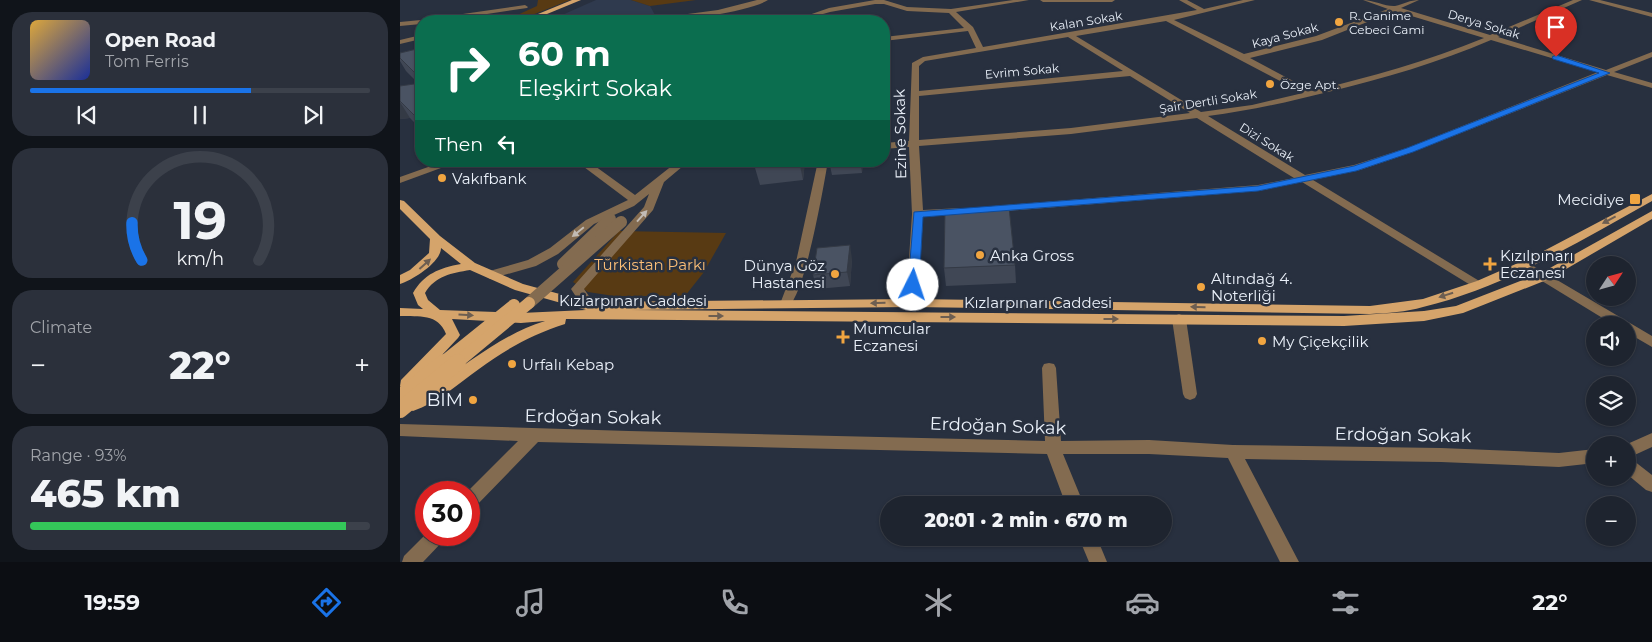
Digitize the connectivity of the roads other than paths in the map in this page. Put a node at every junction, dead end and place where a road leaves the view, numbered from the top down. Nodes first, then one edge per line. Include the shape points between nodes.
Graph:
1 (578, 0) edge
2 (589, 0) edge
3 (765, 0) edge
4 (1026, 0) edge
5 (1043, 0) edge
6 (1112, 0) edge
7 (1182, 0) edge
8 (1252, 0) edge
9 (1366, 0) edge
10 (1416, 0) edge
11 (1580, 0) edge
12 (1592, 0) edge
13 (887, 1) edge
14 (527, 3) edge
15 (1394, 9) junction
16 (1201, 10) junction
17 (952, 12) junction
18 (461, 15) edge
19 (498, 15) edge
20 (539, 15) edge
21 (553, 15) edge
22 (695, 15) edge
23 (812, 15) edge
24 (1652, 15) edge
25 (1167, 19) junction
26 (415, 23) edge
27 (400, 24) edge
28 (970, 29) junction
29 (1070, 35) junction
30 (1489, 37) junction
31 (415, 38) edge
32 (890, 38) edge
33 (400, 42) edge
34 (981, 50) junction
35 (1652, 54) edge
36 (1243, 57) junction
37 (923, 59) joint
38 (1132, 73) junction
39 (1606, 73) junction
40 (1652, 86) edge
41 (914, 94) junction
42 (1311, 94) junction
43 (1199, 115) junction
44 (914, 144) junction
45 (890, 146) edge
46 (438, 167) edge
47 (589, 167) edge
48 (677, 167) edge
49 (822, 167) edge
50 (400, 180) edge
51 (1305, 180) junction
52 (660, 181) junction
53 (1652, 197) edge
54 (636, 200) junction
55 (400, 203) edge
56 (986, 209) edge
57 (966, 210) edge
58 (918, 214) junction
59 (1652, 214) edge
60 (436, 238) junction
61 (1523, 264) junction
62 (471, 266) junction
63 (490, 275) junction
64 (1545, 276) junction
65 (400, 280) edge
66 (1477, 285) junction
67 (523, 297) junction
68 (912, 303) junction
69 (786, 304) junction
70 (585, 310) junction
71 (400, 312) edge
72 (435, 313) junction
73 (1609, 316) edge
74 (1179, 319) junction
75 (1636, 332) edge
76 (1652, 342) edge
77 (1049, 368) dead end
78 (400, 391) edge
79 (1190, 394) dead end
80 (400, 397) edge
81 (400, 411) edge
82 (400, 430) edge
83 (533, 436) junction
84 (1652, 440) edge
85 (1636, 447) edge
86 (1053, 448) junction
87 (1232, 452) junction
88 (1586, 457) edge
89 (1636, 472) edge
90 (1652, 485) edge
91 (480, 491) edge
92 (1072, 496) edge
93 (426, 546) edge
94 (1091, 546) edge
95 (411, 562) edge
96 (1098, 562) edge
97 (1290, 562) edge

1 - 20 main road
2 - 21 main road
3 - 22 street
4 - 17 street
5 - 6 street
7 - 16 street
8 - 16 street, Kalan Sokak
9 - 15 street, Derya Sokak
10 - 15 street, Kaya Sokak
11 - 30 street, Şair Dertli Sokak
12 - 24 street
13 - 17 street via 907,9
13 - 23 street
14 - 18 street
14 - 19 street
15 - 30 street, Derya Sokak
15 - 36 street, Kaya Sokak via 1319,38
16 - 25 street, Kalan Sokak
17 - 28 street
25 - 29 street, Kalan Sokak
25 - 36 street
26 - 27 street
28 - 32 street
28 - 34 street
29 - 34 street, Kalan Sokak
29 - 38 street, Dizi Sokak
30 - 39 street, Derya Sokak
30 - 42 street, Şair Dertli Sokak via 1445,57
31 - 33 street
34 - 37 street, Kalan Sokak
35 - 39 street
36 - 42 street
37 - 41 street, Ezine Sokak via 914,65
38 - 41 street, Evrim Sokak
38 - 43 street, Dizi Sokak
39 - 40 street, Derya Sokak
39 - 51 street via 1410,150
41 - 44 street, Ezine Sokak
42 - 43 street, Şair Dertli Sokak via 1252,108
43 - 44 street, Şair Dertli Sokak via 1071,131
43 - 51 street, Dizi Sokak
44 - 45 street, Şair Dertli Sokak
44 - 58 street, Ezine Sokak
46 - 50 street
47 - 54 street
48 - 52 street
49 - 69 street via 802,262
51 - 56 street via 1258,188
51 - 66 street, Dizi Sokak
52 - 54 street
70 -> 52 street via 577,288 649,208
53 -> 61 main road, Kızlarpınarı Caddesi
54 -> 63 street via 590,222 554,251 532,263
54 - 67 street, bridge
55 - 60 main road, Kızlarpınarı Caddesi
57 - 58 street
58 - 68 street, Ezine Sokak
59 - 64 main road, Kızlarpınarı Caddesi
60 - 62 main road, Kızlarpınarı Caddesi
65 -> 60 main road via 414,273 435,254
61 - 64 street
61 - 66 main road, Kızlarpınarı Caddesi
62 - 63 main road, Kızlarpınarı Caddesi
62 - 72 main road via 449,269 424,284 419,293
63 - 67 main road, Kızlarpınarı Caddesi
64 - 73 street
64 - 74 main road, Kızlarpınarı Caddesi via 1458,310 1424,316 1344,321
66 -> 68 main road, Kızlarpınarı Caddesi via 1423,303 1370,310
67 - 70 main road, Kızlarpınarı Caddesi
67 - 80 main road, bridge
67 - 81 main road, bridge
68 -> 69 main road, Kızlarpınarı Caddesi
69 - 70 main road, Kızlarpınarı Caddesi
72 -> 70 main road, Kızlarpınarı Caddesi via 521,318
70 -> 74 main road, Kızlarpınarı Caddesi
70 - 81 main road via 506,343 430,397
71 - 72 main road, Kızlarpınarı Caddesi
72 - 78 main road via 449,324 453,335
74 - 79 street
75 - 76 street
77 - 86 street
82 - 83 street, Erdoğan Sokak
83 - 86 street, Erdoğan Sokak
83 - 91 street
84 - 85 street
86 - 87 street, Erdoğan Sokak via 1203,448
86 - 92 street
87 - 88 street, Erdoğan Sokak via 1559,460
87 - 97 street
89 - 90 street
93 - 95 street
94 - 96 street

